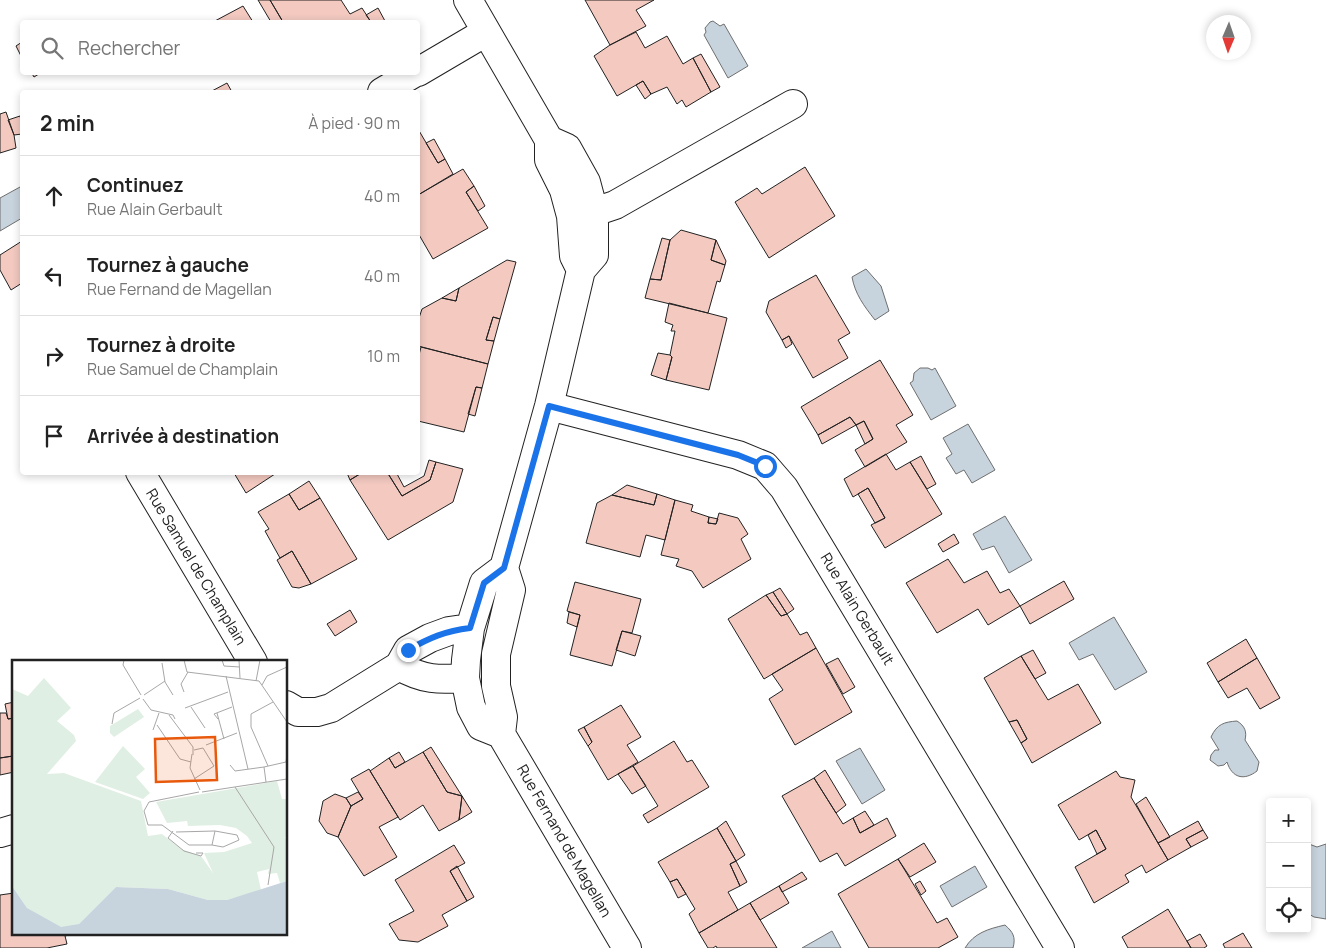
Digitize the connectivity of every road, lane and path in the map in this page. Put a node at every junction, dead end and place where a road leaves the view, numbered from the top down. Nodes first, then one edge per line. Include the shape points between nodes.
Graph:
1 (468, 0) edge
2 (486, 32) junction
3 (420, 70) edge
4 (412, 75) edge
5 (386, 90) edge
6 (793, 104) dead end
7 (582, 214) junction
8 (549, 406) junction
9 (142, 475) edge
10 (504, 568) junction
11 (470, 628) junction
12 (496, 654) junction
13 (252, 660) edge
14 (399, 666) junction
15 (466, 678) junction
16 (288, 706) edge
17 (501, 734) junction
18 (627, 948) edge
19 (1060, 948) edge

1 - 2 street
2 - 3 street
2 - 7 street via 549,140 567,148 586,182
4 - 5 street
6 - 7 street via 641,192 616,205
7 - 8 street via 594,255 581,270
8 - 10 street
8 - 19 street, Rue Alain Gerbault via 738,455 765,466 784,488
9 - 13 street, Rue Samuel de Champlain
10 - 11 street via 484,583
10 - 12 street via 512,590
11 - 12 street
11 - 14 street via 430,638 408,650
11 - 15 street
12 - 15 street
12 - 17 street via 496,686 503,717
14 - 15 street via 414,674 439,680
14 - 16 street via 332,708 298,712
15 - 17 street via 471,707 481,726
17 - 18 street, Rue Fernand de Magellan

